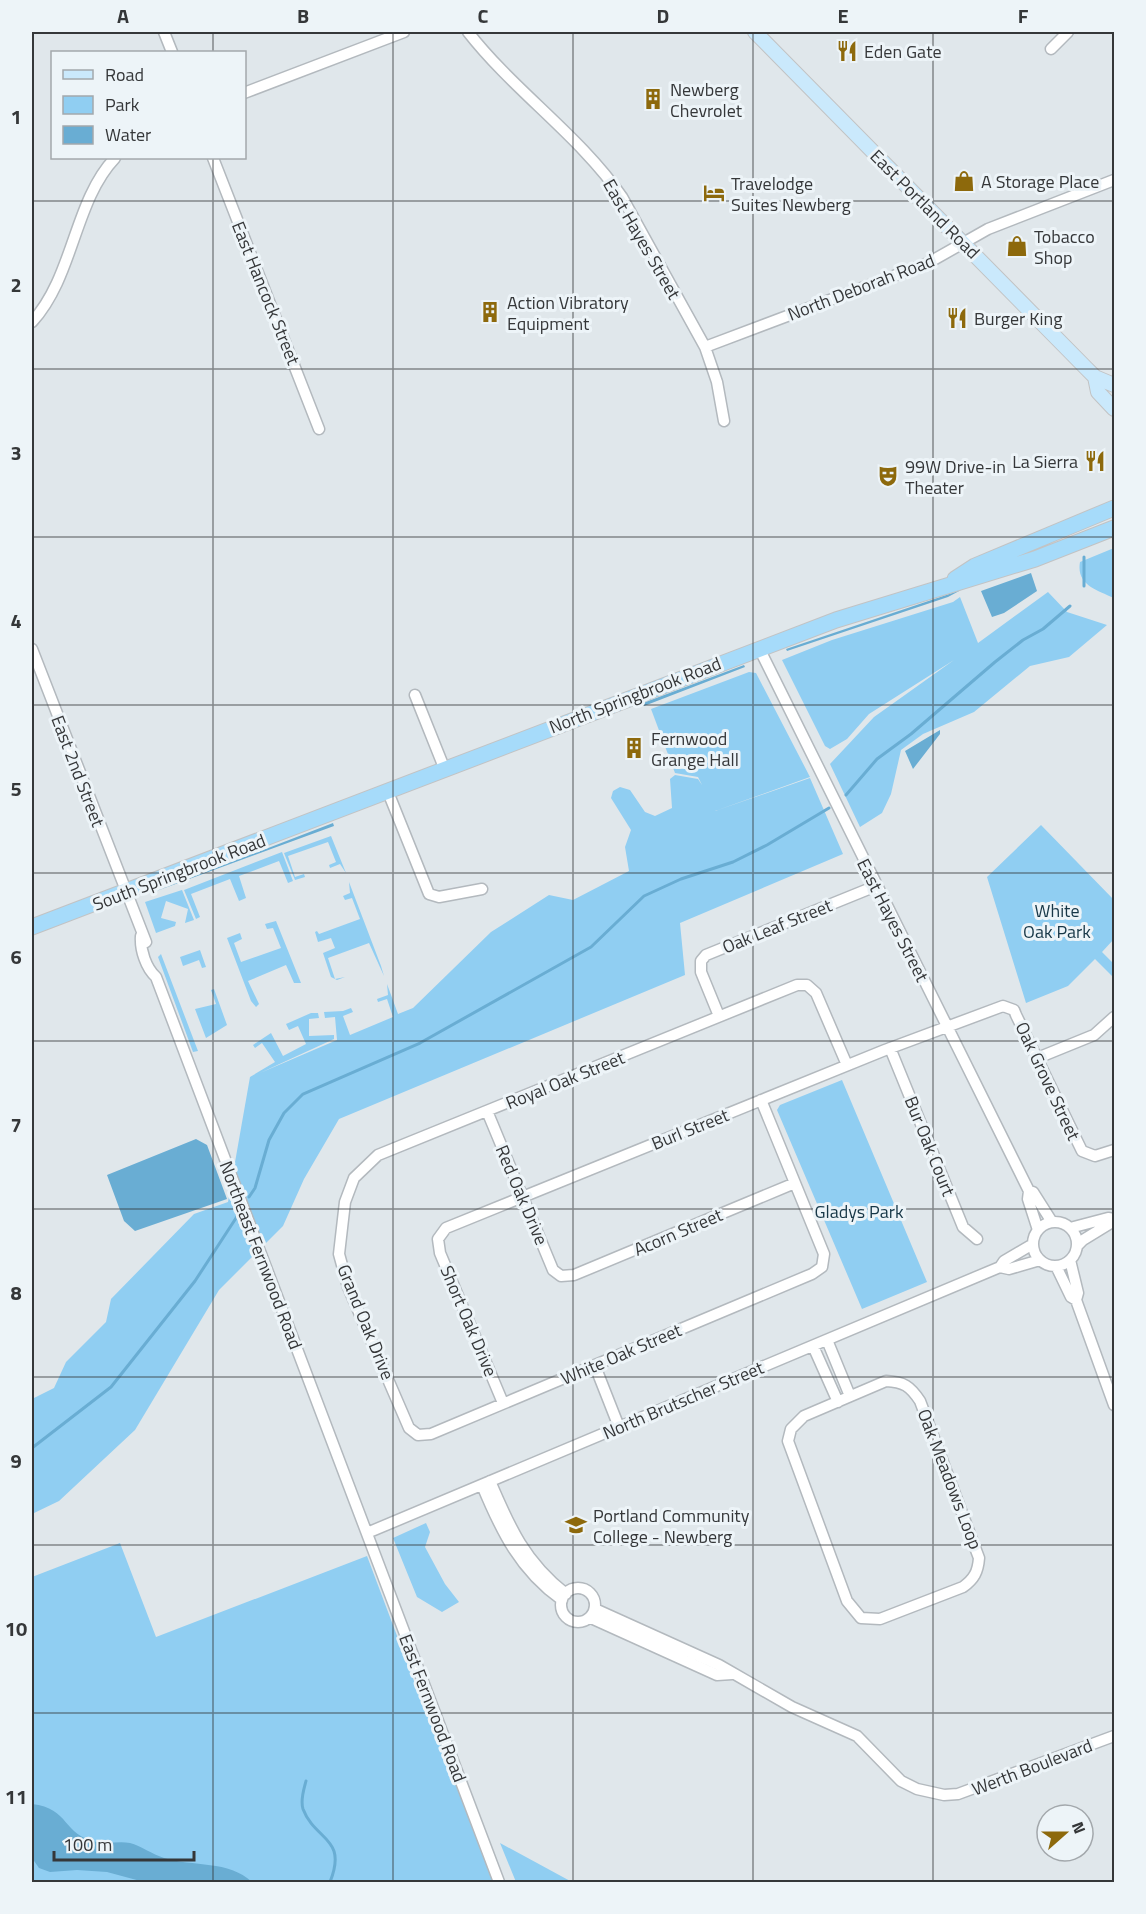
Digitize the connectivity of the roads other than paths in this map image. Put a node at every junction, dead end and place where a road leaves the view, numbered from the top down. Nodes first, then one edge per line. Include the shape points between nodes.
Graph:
1 (164, 32) edge
2 (404, 32) edge
3 (468, 32) edge
4 (755, 32) edge
5 (1068, 32) edge
6 (1051, 50) dead end
7 (172, 51) edge
8 (246, 92) edge
9 (113, 159) edge
10 (213, 159) edge
11 (1114, 180) edge
12 (963, 243) junction
13 (32, 322) edge
14 (705, 347) junction
15 (1095, 377) junction
16 (1114, 385) edge
17 (1114, 409) edge
18 (724, 421) dead end
19 (319, 429) dead end
20 (1114, 508) edge
21 (1114, 528) edge
22 (1007, 554) junction
23 (979, 577) junction
24 (948, 583) junction
25 (759, 648) junction
26 (32, 649) edge
27 (416, 695) dead end
28 (445, 770) junction
29 (388, 792) junction
30 (326, 815) joint
31 (876, 886) junction
32 (482, 889) dead end
33 (125, 892) junction
34 (32, 927) edge
35 (720, 1016) junction
36 (1114, 1017) edge
37 (946, 1025) junction
38 (890, 1048) junction
39 (1035, 1059) junction
40 (847, 1065) junction
41 (761, 1100) junction
42 (487, 1112) junction
43 (1114, 1150) edge
44 (795, 1183) junction
45 (1029, 1191) junction
46 (523, 1197) junction
47 (345, 1202) joint
48 (1114, 1220) edge
49 (1052, 1222) junction
50 (1070, 1228) junction
51 (1038, 1230) junction
52 (438, 1239) joint
53 (977, 1239) dead end
54 (1033, 1244) junction
55 (1077, 1246) junction
56 (1040, 1260) junction
57 (1070, 1260) junction
58 (1056, 1266) junction
59 (1000, 1267) junction
60 (561, 1276) joint
61 (1076, 1300) junction
62 (827, 1340) junction
63 (813, 1346) junction
64 (595, 1366) junction
65 (850, 1396) junction
66 (838, 1402) junction
67 (503, 1403) junction
68 (1114, 1405) edge
69 (619, 1427) junction
70 (418, 1435) joint
71 (486, 1483) junction
72 (367, 1533) junction
73 (564, 1596) junction
74 (593, 1614) junction
75 (1114, 1736) edge
76 (499, 1882) edge

1 - 7 street
2 - 8 street
3 - 14 street, East Hayes Street via 608,177
4 - 12 main road, East Portland Road
5 - 6 street
9 - 13 street via 91,198 58,284
10 - 19 street, East Hancock Street
11 - 12 street, North Deborah Road via 1016,217
12 - 14 street, North Deborah Road via 928,263
12 - 15 main road, East Portland Road
14 - 18 street, East Hayes Street
15 - 16 main road, East Portland Road
15 - 17 main road, East Portland Road via 1098,392
20 - 22 highway, North Springbrook Road
21 - 23 highway, North Springbrook Road
22 - 23 highway via 1010,559 985,569
22 - 24 highway, North Springbrook Road via 975,566
23 - 24 highway, North Springbrook Road
24 - 25 highway, North Springbrook Road
25 - 28 highway, North Springbrook Road
25 - 31 street, East Hayes Street
26 - 33 street, East 2nd Street
27 - 28 street
28 - 29 highway, North Springbrook Road
29 - 30 highway, North Springbrook Road
29 - 32 street via 429,894 439,897
30 - 33 highway, South Springbrook Road
31 - 35 street, Oak Leaf Street via 706,955 701,972
31 - 37 street, East Hayes Street
33 - 34 highway, South Springbrook Road
33 - 72 street, Northeast Fernwood Road
35 - 40 street, Royal Oak Street via 797,985 807,985 816,993
35 - 42 street, Royal Oak Street
36 - 39 street via 1094,1035
37 - 38 street, Burl Street
37 - 39 street, Oak Grove Street via 998,1006 1009,1007
37 - 45 street, East Hayes Street
38 - 40 street, Burl Street
38 - 53 street, Bur Oak Court via 963,1227
39 - 43 street, Oak Grove Street via 1082,1151 1095,1156
40 - 41 street, Burl Street
41 - 44 street
41 - 46 street, Burl Street
42 - 46 street, Red Oak Drive
42 - 47 street, Royal Oak Street via 378,1155 354,1178
44 - 60 street, Acorn Street via 574,1275
44 - 64 street, White Oak Street via 824,1254 822,1267
45 - 49 street, East Hayes Street
45 - 51 street, East Hayes Street
46 - 52 street, Burl Street via 446,1228
46 - 60 street, Red Oak Drive via 553,1270
47 - 70 street, Grand Oak Drive via 339,1243 342,1267 409,1428
48 - 50 street via 1108,1218
48 - 55 street
49 - 50 street
49 - 51 street
50 - 55 street
51 - 54 street
52 - 67 street, Short Oak Drive via 440,1253
54 - 56 street
54 - 59 street, North Brutscher Street
55 - 57 street
56 - 58 street
56 - 59 street, North Brutscher Street via 1009,1269
57 - 58 street
57 - 61 street via 1078,1293
58 - 61 street
59 - 62 street, North Brutscher Street
61 - 68 street
62 - 63 street, North Brutscher Street
62 - 65 street
63 - 66 street
63 - 69 street, North Brutscher Street
64 - 67 street, White Oak Street
64 - 69 street
65 - 66 street, Oak Meadows Loop
65 - 66 street, Oak Meadows Loop via 886,1382 902,1382 920,1401 979,1558 973,1580 963,1587 880,1619 861,1618 854,1612 788,1441 790,1429 797,1421
67 - 70 street, White Oak Street via 431,1434
69 - 71 street, North Brutscher Street
71 - 72 street, North Brutscher Street
71 - 73 street, Werth Boulevard via 511,1549 523,1565
72 - 76 street, East Fernwood Road
73 - 74 street, Werth Boulevard via 572,1589 585,1589 593,1595
73 - 74 street, Werth Boulevard via 561,1609 568,1619 579,1623
74 - 75 street, Werth Boulevard via 719,1665 792,1707 857,1736 902,1781 917,1789 944,1795 975,1789

